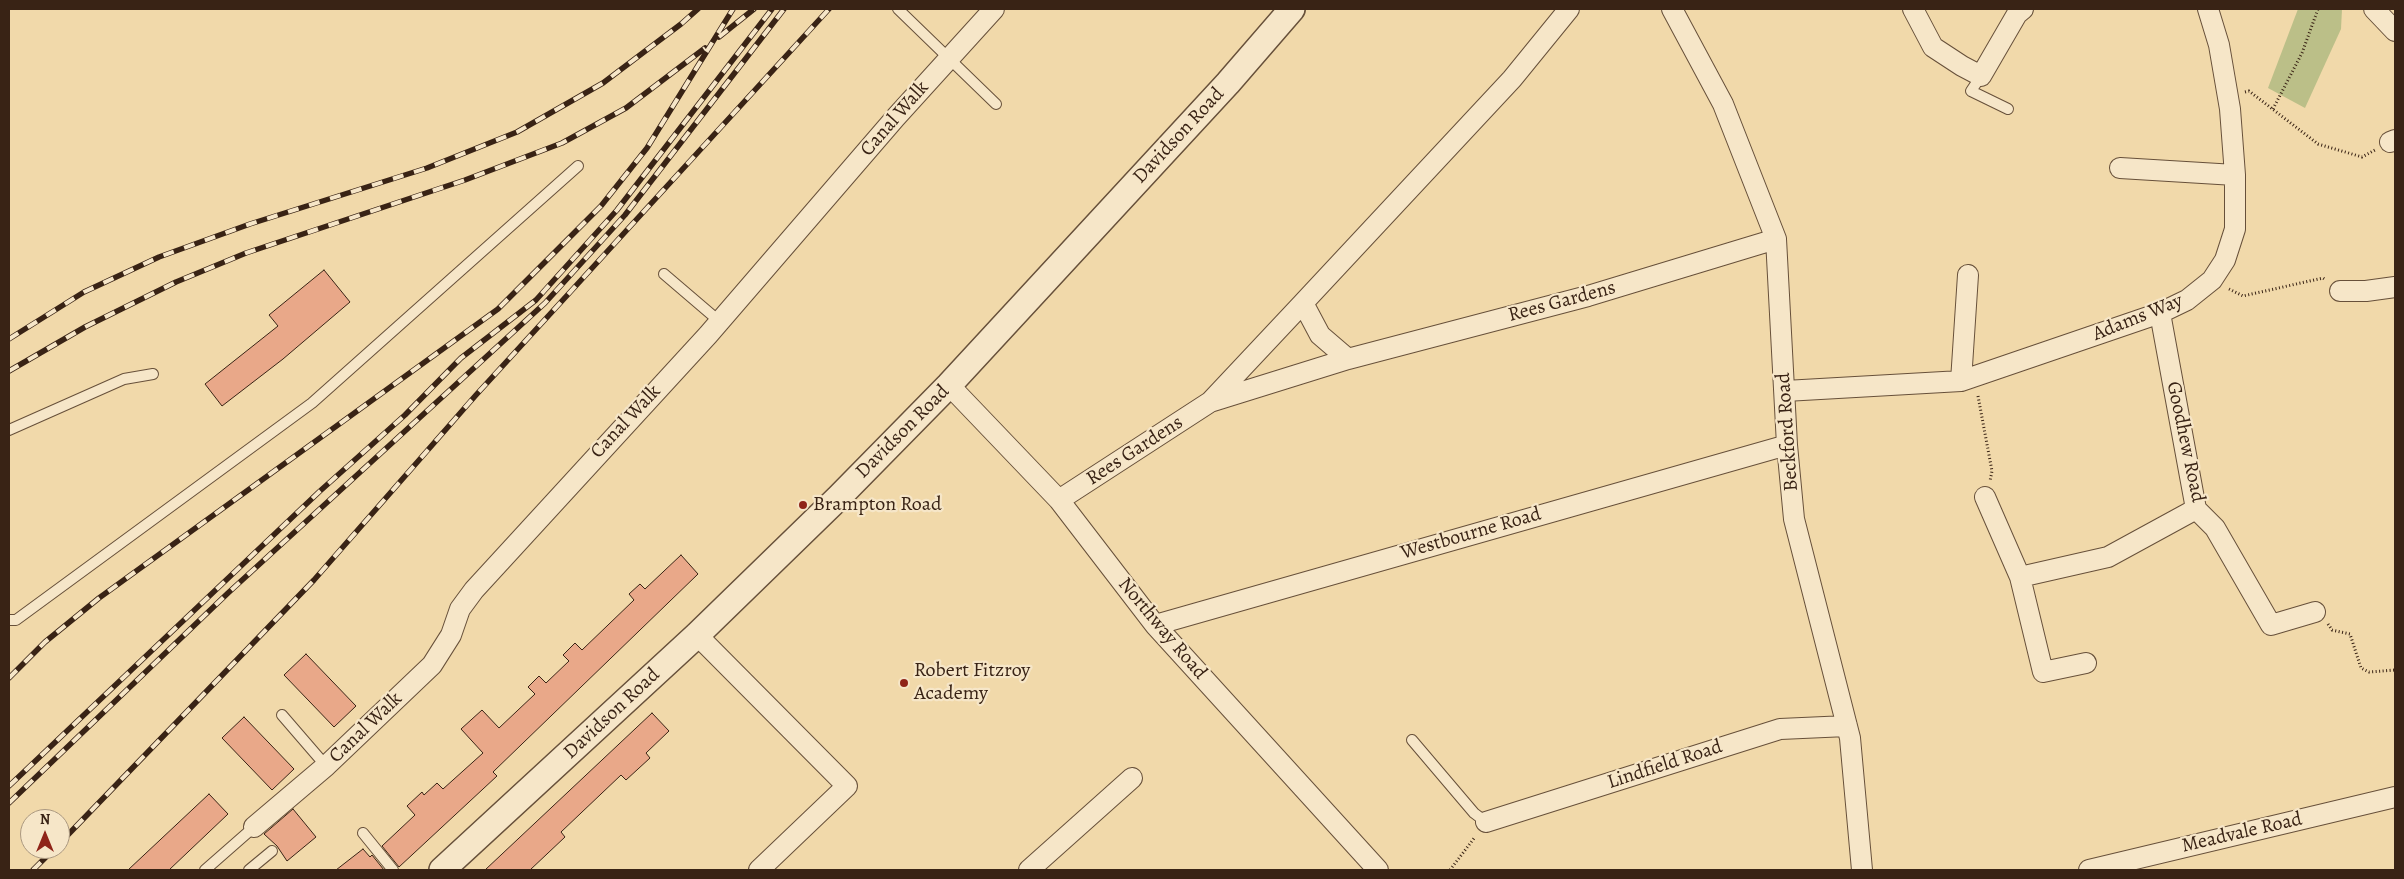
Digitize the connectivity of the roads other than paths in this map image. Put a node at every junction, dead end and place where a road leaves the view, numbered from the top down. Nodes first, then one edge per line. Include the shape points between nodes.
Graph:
1 (898, 9) edge
2 (994, 9) edge
3 (1292, 9) edge
4 (1569, 9) edge
5 (1672, 9) edge
6 (1913, 9) edge
7 (2024, 9) edge
8 (2208, 9) edge
9 (2374, 9) edge
10 (2395, 31) edge
11 (949, 57) junction
12 (1981, 76) junction
13 (996, 104) dead end
14 (2008, 109) dead end
15 (578, 166) dead end
16 (2120, 168) dead end
17 (2235, 174) junction
18 (1776, 239) junction
19 (664, 274) dead end
20 (1968, 275) dead end
21 (2395, 287) edge
22 (2340, 291) road end
23 (1303, 303) junction
24 (2160, 313) junction
25 (719, 321) junction
26 (1348, 360) junction
27 (153, 374) dead end
28 (1968, 378) junction
29 (949, 385) junction
30 (1785, 391) junction
31 (1210, 402) junction
32 (9, 430) edge
33 (1787, 445) junction
34 (1986, 497) road end
35 (1059, 500) junction
36 (2196, 509) junction
37 (2020, 578) junction
38 (2315, 612) road end
39 (9, 620) edge
40 (1155, 625) junction
41 (697, 635) junction
42 (2086, 663) dead end
43 (282, 715) dead end
44 (1847, 726) junction
45 (1412, 740) dead end
46 (326, 766) junction
47 (1132, 778) dead end
48 (2395, 797) edge
49 (1486, 822) joint
50 (254, 827) joint
51 (363, 834) dead end
52 (272, 851) dead end
53 (205, 870) edge
54 (249, 870) edge
55 (393, 870) edge
56 (442, 870) edge
57 (760, 870) edge
58 (1029, 870) edge
59 (1378, 870) edge
60 (1862, 870) edge
61 (2089, 870) edge

1 - 11 lane
2 - 11 street, Canal Walk
3 - 29 street, Davidson Road via 1228,83
4 - 23 street, Rees Gardens via 1512,79
5 - 18 street, Beckford Road via 1723,104
6 - 12 street via 1933,47
7 - 12 street via 2017,14
8 - 17 street, Adams Way via 2219,45 2228,95
9 - 10 street
11 - 13 lane
11 - 25 street, Canal Walk
12 - 14 lane via 1971,92
15 - 39 lane via 312,403 16,620
16 - 17 street
17 - 24 street, Adams Way via 2235,229 2225,260 2212,280 2187,300
18 - 26 street, Rees Gardens via 1588,296
18 - 30 street, Beckford Road
19 - 25 lane
20 - 28 street
21 - 22 street
23 - 26 street via 1320,335
23 - 31 street, Rees Gardens
24 - 28 street, Adams Way
24 - 36 street, Goodhew Road
25 - 46 street, Canal Walk via 474,590 460,609 451,635 432,665
26 - 31 street, Rees Gardens
27 - 32 lane via 124,379
28 - 30 street, Adams Way
29 - 35 street, Northway Road
29 - 41 street, Davidson Road
30 - 33 street, Beckford Road
31 - 35 street, Rees Gardens
33 - 40 street, Westbourne Road
33 - 44 street, Beckford Road via 1794,519
34 - 37 street
35 - 40 street, Northway Road
36 - 37 street via 2108,557
36 - 38 street, Goodhew Road via 2216,528 2271,625
37 - 42 street via 2043,672
40 - 59 street, Northway Road
41 - 56 street, Davidson Road
41 - 57 street via 847,786
43 - 46 lane
44 - 49 street, Lindfield Road via 1780,729
44 - 60 street, Beckford Road
45 - 49 lane via 1474,813
46 - 50 street, Canal Walk
47 - 58 street
48 - 61 street, Meadvale Road
50 - 53 lane
51 - 55 lane
52 - 54 lane

